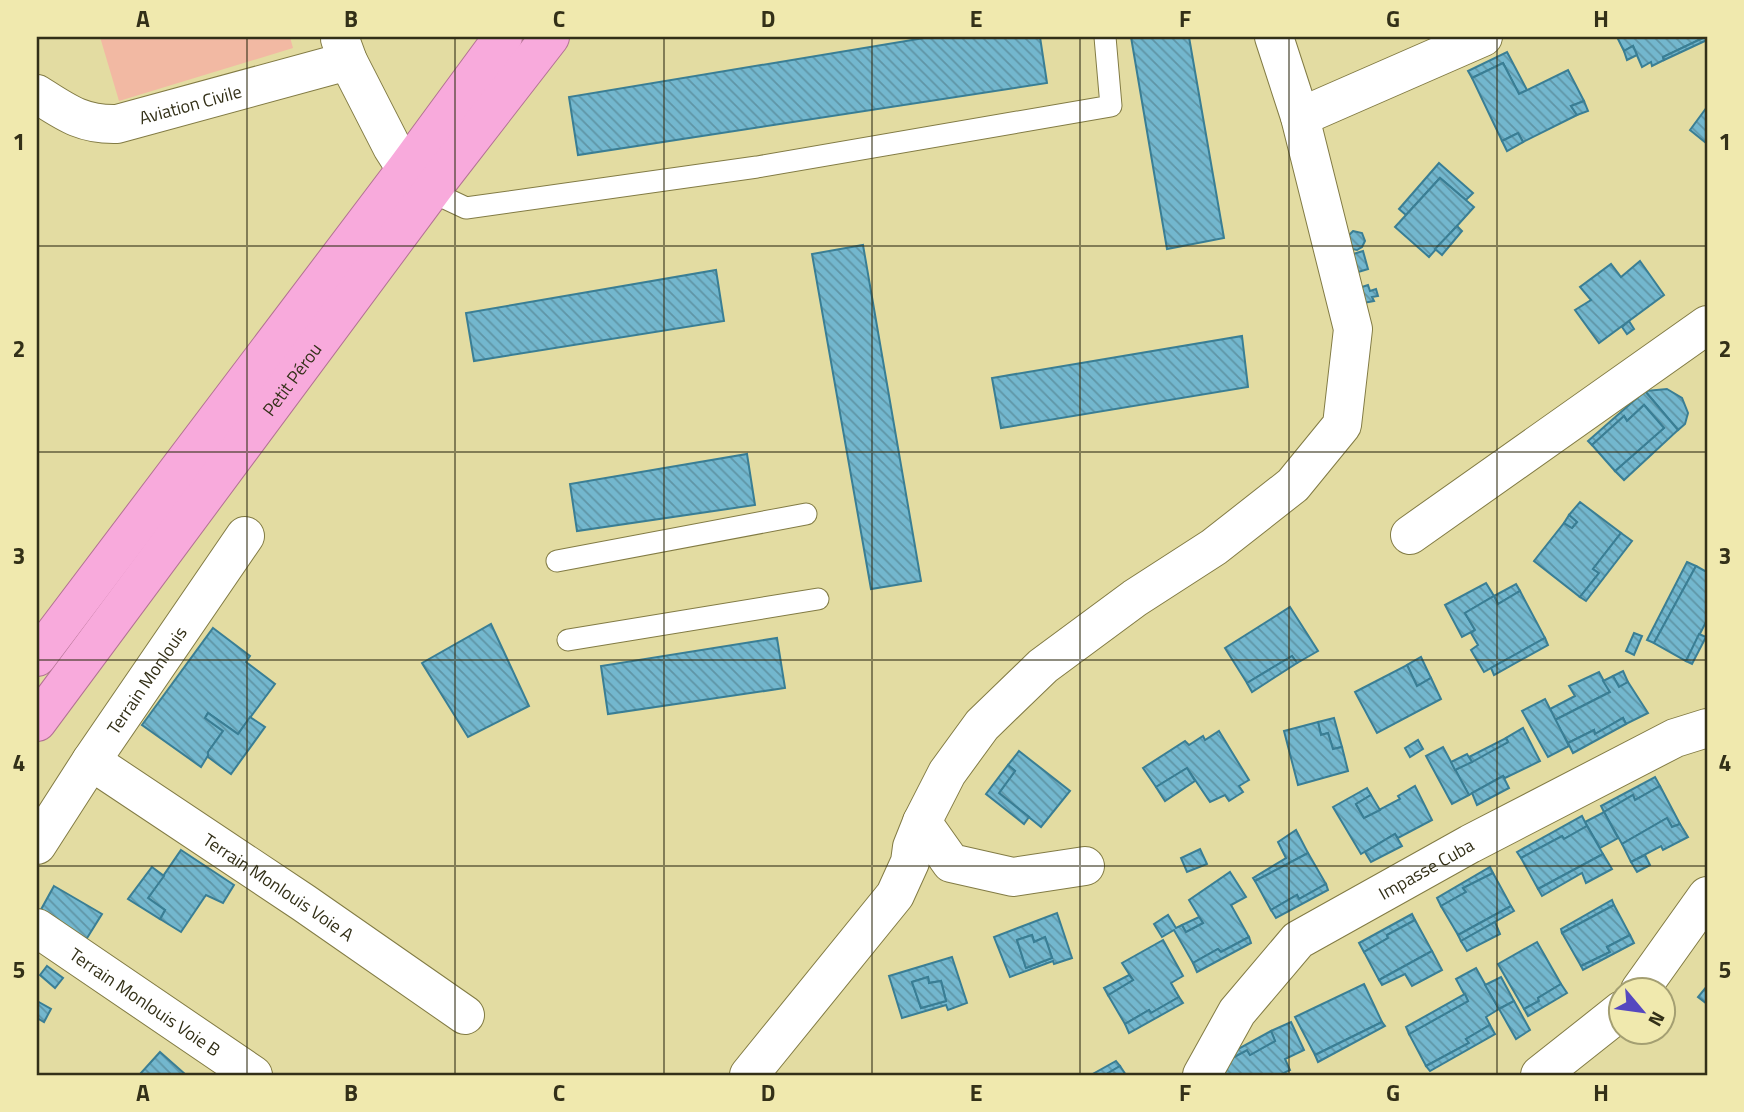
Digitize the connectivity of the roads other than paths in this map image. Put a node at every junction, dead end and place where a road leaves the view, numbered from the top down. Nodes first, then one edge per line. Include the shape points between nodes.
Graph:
1 (503, 37) edge
2 (550, 37) edge
3 (1104, 37) edge
4 (1274, 37) edge
5 (1483, 37) edge
6 (344, 49) edge
7 (37, 94) edge
8 (1300, 117) junction
9 (419, 180) junction
10 (337, 319) joint
11 (1707, 326) edge
12 (806, 514) dead end
13 (1409, 535) dead end
14 (245, 536) dead end
15 (557, 561) dead end
16 (818, 599) dead end
17 (568, 640) dead end
18 (37, 657) edge
19 (37, 722) edge
20 (1707, 728) edge
21 (91, 761) junction
22 (922, 822) junction
23 (41, 827) edge
24 (1085, 866) dead end
25 (1707, 896) edge
26 (37, 928) edge
27 (1649, 976) edge
28 (464, 1015) dead end
29 (1608, 1021) edge
30 (253, 1075) edge
31 (749, 1075) edge
32 (1202, 1075) edge
33 (1539, 1075) edge

1 - 9 highway, Petit Pérou
2 - 9 highway, Petit Pérou
3 - 9 lane via 1111,106 757,167 467,208
4 - 8 street
5 - 8 street
6 - 7 street, Aviation Civile via 117,124 97,125 69,116
6 - 9 street via 392,147
8 - 22 street via 1353,329 1342,425 1293,485 1214,547 1043,666 982,725 947,773
9 - 10 street via 373,243
9 - 18 highway, Petit Pérou
10 - 19 highway, Petit Pérou
11 - 13 street
12 - 15 lane
14 - 21 street, Terrain Monlouis
16 - 17 lane
20 - 32 street, Impasse Cuba via 1675,738 1470,844 1298,940 1237,1012
21 - 23 street, Terrain Monlouis
21 - 28 street, Terrain Monlouis Voie A
22 - 24 street via 951,863 1013,877
22 - 31 street via 895,895
25 - 27 street
26 - 30 street, Terrain Monlouis Voie B
29 - 33 street

